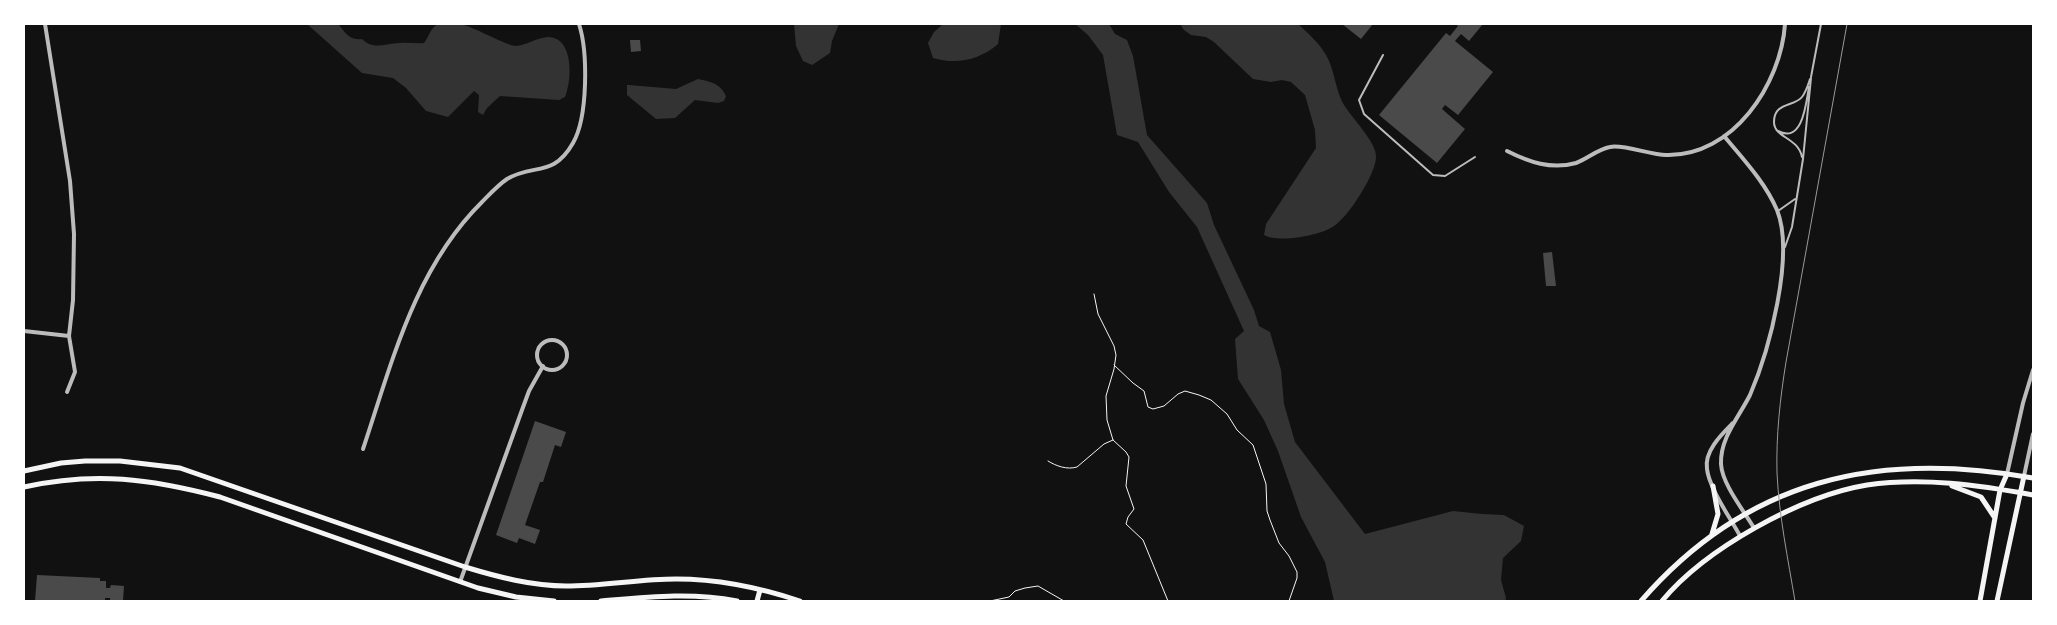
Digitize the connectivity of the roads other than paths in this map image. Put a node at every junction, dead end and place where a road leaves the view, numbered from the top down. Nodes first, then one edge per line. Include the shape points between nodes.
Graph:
1 (45, 24) edge
2 (579, 24) edge
3 (1785, 24) edge
4 (1821, 24) edge
5 (1383, 55) dead end
6 (1811, 78) junction
7 (1778, 131) junction
8 (1724, 136) junction
9 (1507, 151) dead end
10 (1475, 157) dead end
11 (1803, 159) junction
12 (1795, 199) junction
13 (1777, 212) junction
14 (1784, 250) junction
15 (24, 332) edge
16 (69, 336) junction
17 (543, 366) junction
18 (2033, 370) edge
19 (67, 392) dead end
20 (1736, 419) junction
21 (2033, 434) edge
22 (363, 449) dead end
23 (24, 471) edge
24 (2007, 474) junction
25 (2024, 476) junction
26 (2033, 478) edge
27 (1939, 483) junction
28 (1713, 486) junction
29 (24, 487) edge
30 (2000, 490) junction
31 (2020, 493) junction
32 (2033, 495) edge
33 (1746, 515) junction
34 (1995, 519) junction
35 (1732, 521) junction
36 (1754, 528) junction
37 (1712, 535) junction
38 (1740, 536) junction
39 (465, 567) junction
40 (460, 582) junction
41 (760, 590) junction
42 (691, 598) edge
43 (624, 600) edge
44 (554, 601) edge
45 (601, 601) edge
46 (737, 601) edge
47 (757, 601) edge
48 (800, 601) edge
49 (1641, 601) edge
50 (1662, 601) edge
51 (1980, 601) edge
52 (1997, 601) edge

1 - 16 street via 70,181 74,234
2 - 22 street via 585,57 585,89 575,141 554,165 506,179 481,203 442,250 403,328
3 - 8 street via 1774,70 1765,89 1752,108
4 - 6 lane
5 - 10 lane via 1359,100 1364,114 1433,175 1445,176
6 - 7 lane via 1800,99 1787,104 1776,114 1774,120
6 - 7 lane via 1803,118 1796,131 1784,134
6 - 11 lane
7 - 11 lane via 1797,144
8 - 9 street via 1697,150 1667,155 1611,146 1576,163 1554,166 1531,162
8 - 13 street via 1758,177
11 - 12 lane
12 - 13 lane
12 - 14 lane via 1792,226
13 - 14 street
14 - 20 street via 1767,346 1749,396
15 - 16 street
16 - 19 street via 75,372
17 - 17 street via 557,369 564,364 567,350 561,342 552,340 542,344 538,358
17 - 39 street via 529,391
18 - 24 street
20 - 28 street via 1718,438 1710,453 1707,469
20 - 33 street via 1727,437 1721,465 1726,482
21 - 25 street
23 - 39 main road via 85,461 120,461 180,468
24 - 25 main road
24 - 30 main road
24 - 33 main road via 1931,468 1863,472 1811,484
25 - 26 main road
25 - 31 main road
27 - 30 main road
27 - 34 main road via 1981,497
27 - 36 main road via 1894,483 1844,491
28 - 35 street
28 - 37 main road via 1718,514
29 - 40 main road via 82,478 120,478 178,486 220,497
30 - 31 main road
30 - 34 main road
31 - 32 main road
31 - 52 main road
33 - 35 main road
33 - 36 street
34 - 51 main road
35 - 37 main road
35 - 38 street
36 - 38 main road
37 - 49 main road via 1679,560
38 - 50 main road
39 - 40 street
39 - 41 main road via 501,578 565,586 677,579
40 - 44 main road via 502,594
41 - 47 main road
41 - 48 main road
42 - 43 main road
42 - 46 main road
43 - 45 main road

